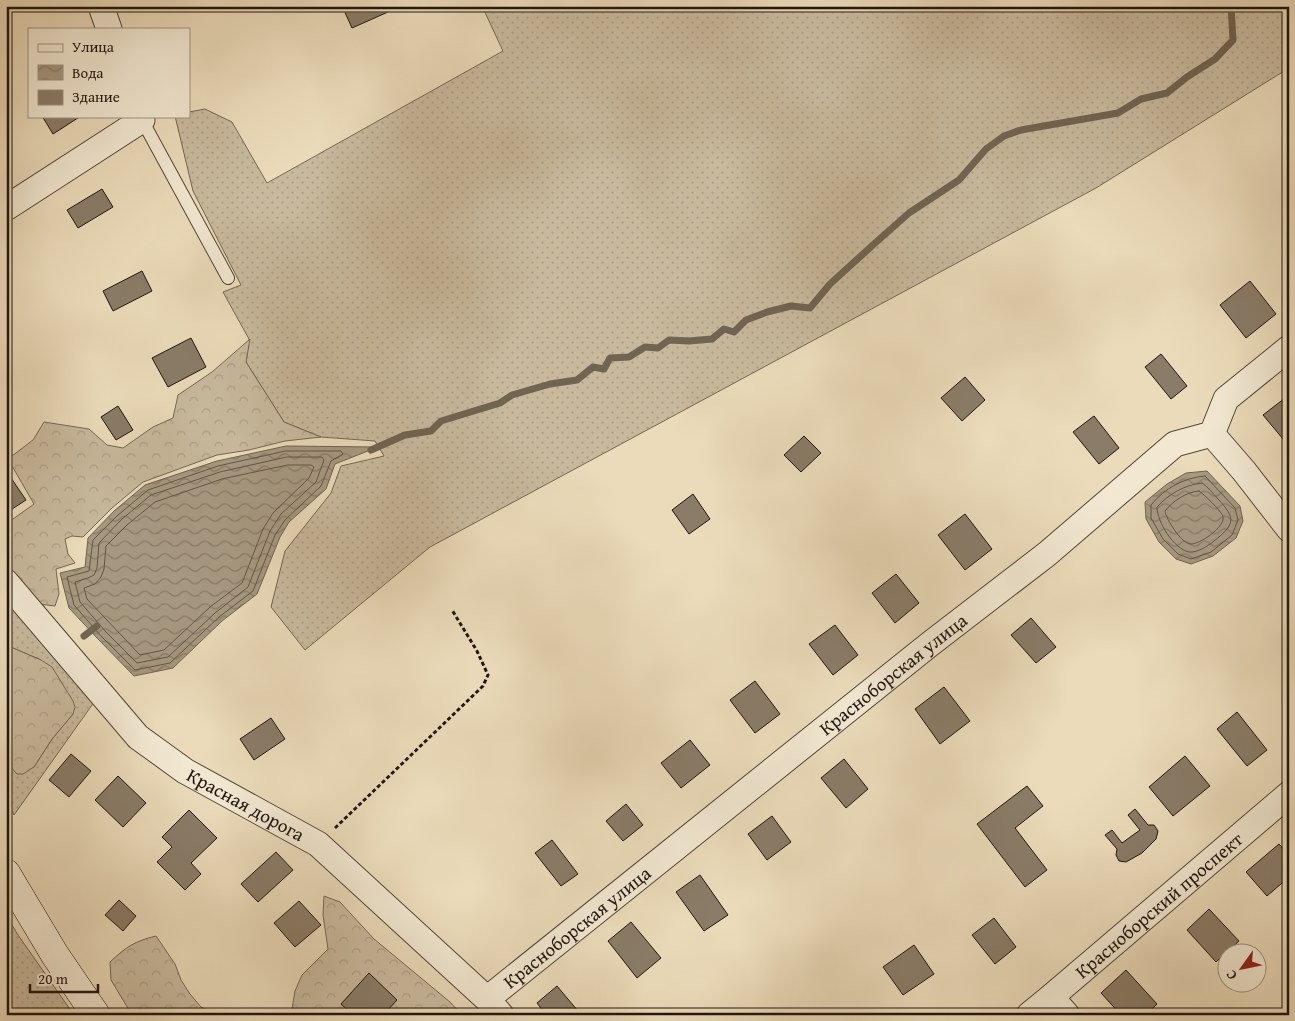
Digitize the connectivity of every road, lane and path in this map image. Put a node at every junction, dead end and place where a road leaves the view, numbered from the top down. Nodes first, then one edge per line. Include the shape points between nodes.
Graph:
1 (101, 6) edge
2 (109, 28) edge
3 (141, 118) edge
4 (6, 208) edge
5 (228, 278) dead end
6 (1289, 348) edge
7 (1212, 434) junction
8 (1289, 529) edge
9 (6, 582) edge
10 (452, 610) dead end
11 (1289, 794) edge
12 (318, 844) junction
13 (6, 873) edge
14 (1059, 1006) edge
15 (494, 1007) edge
16 (96, 1015) edge
17 (1029, 1015) edge

1 - 2 street
3 - 4 street
3 - 5 lane
6 - 7 street via 1226,399
7 - 8 street
7 - 15 street, Красноборская улица via 1175,444 1048,554 930,644
9 - 12 street, Красная дорога via 138,737 184,771
10 - 12 path via 488,675 484,686
11 - 14 street, Красноборский проспект
12 - 15 street, Красная дорога
13 - 16 main road
14 - 17 street, Красноборский проспект

